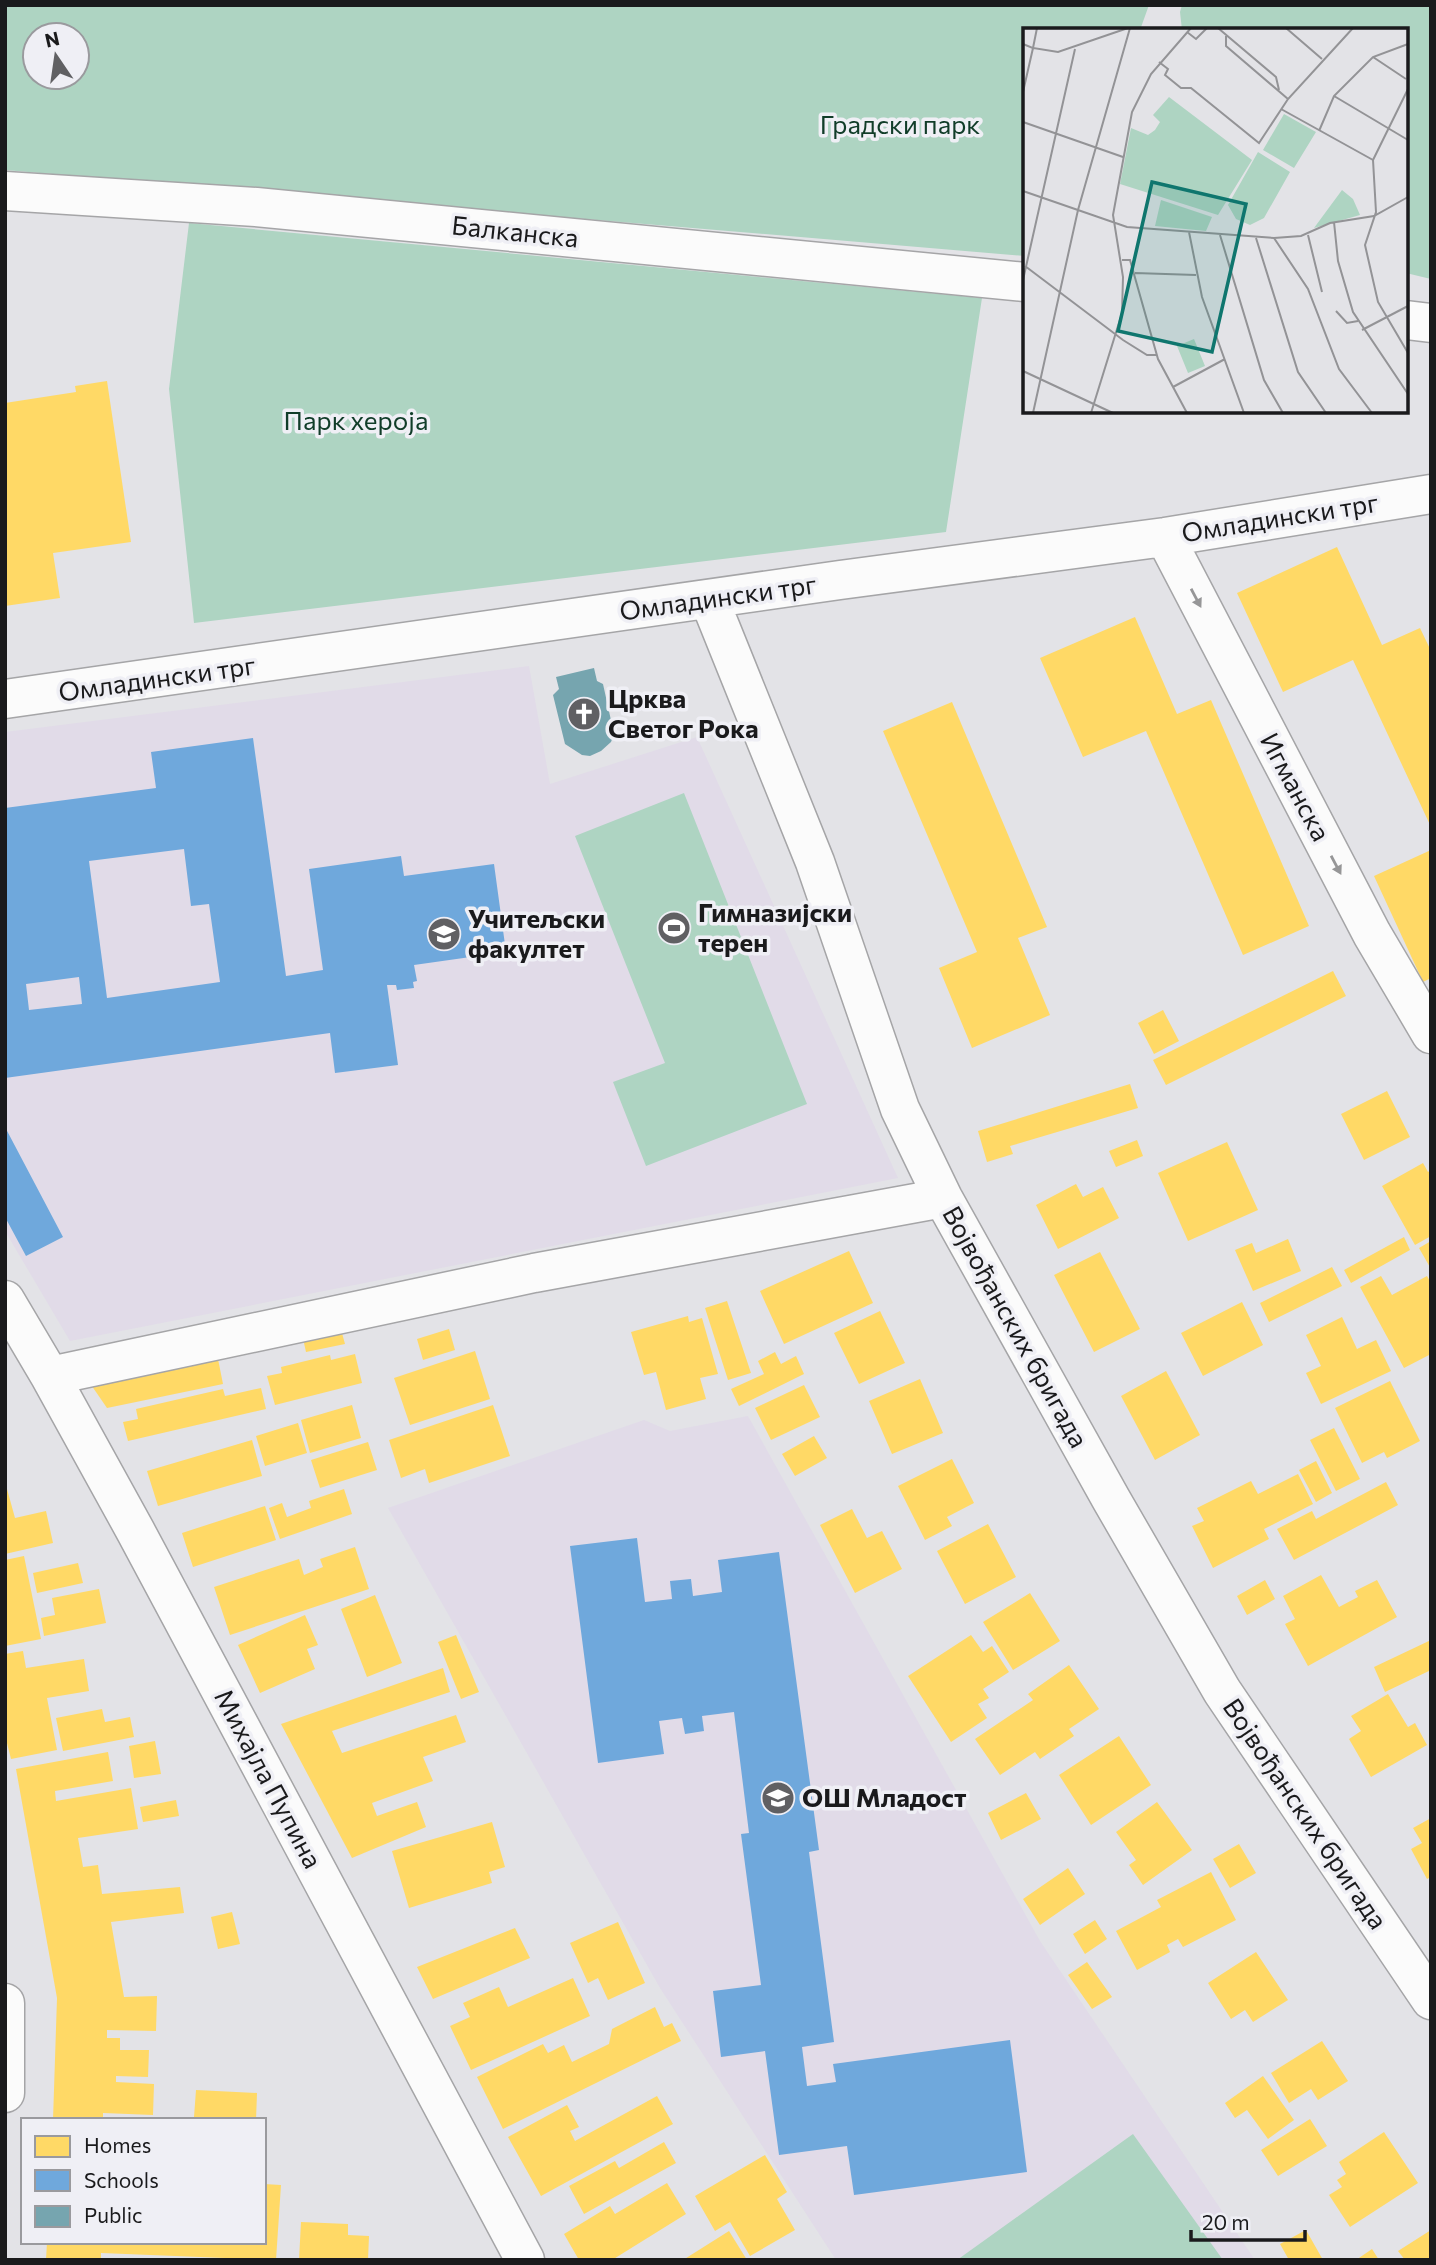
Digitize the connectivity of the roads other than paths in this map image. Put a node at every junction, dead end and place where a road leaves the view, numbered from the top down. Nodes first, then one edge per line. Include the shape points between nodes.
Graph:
1 (5, 191) edge
2 (1023, 282) edge
3 (1408, 320) edge
4 (1431, 323) edge
5 (1431, 494) edge
6 (1165, 537) junction
7 (709, 599) junction
8 (5, 699) edge
9 (1431, 1034) edge
10 (943, 1198) junction
11 (5, 1300) edge
12 (50, 1376) junction
13 (1431, 2000) edge
14 (5, 2003) edge
15 (5, 2093) edge
16 (526, 2260) edge

1 - 2 street, Балканска via 256,207
3 - 4 street
5 - 6 street, Омладински трг
6 - 7 street, Омладински трг
6 -> 9 street, Игманска via 1372,934
7 - 8 street, Омладински трг
7 - 10 street, Војвођанских бригада via 815,862 900,1109
10 - 12 street via 534,1273
10 - 13 street, Војвођанских бригада via 1222,1691
11 - 12 street, Михајла Пупина
12 - 16 street, Михајла Пупина
14 - 15 street

